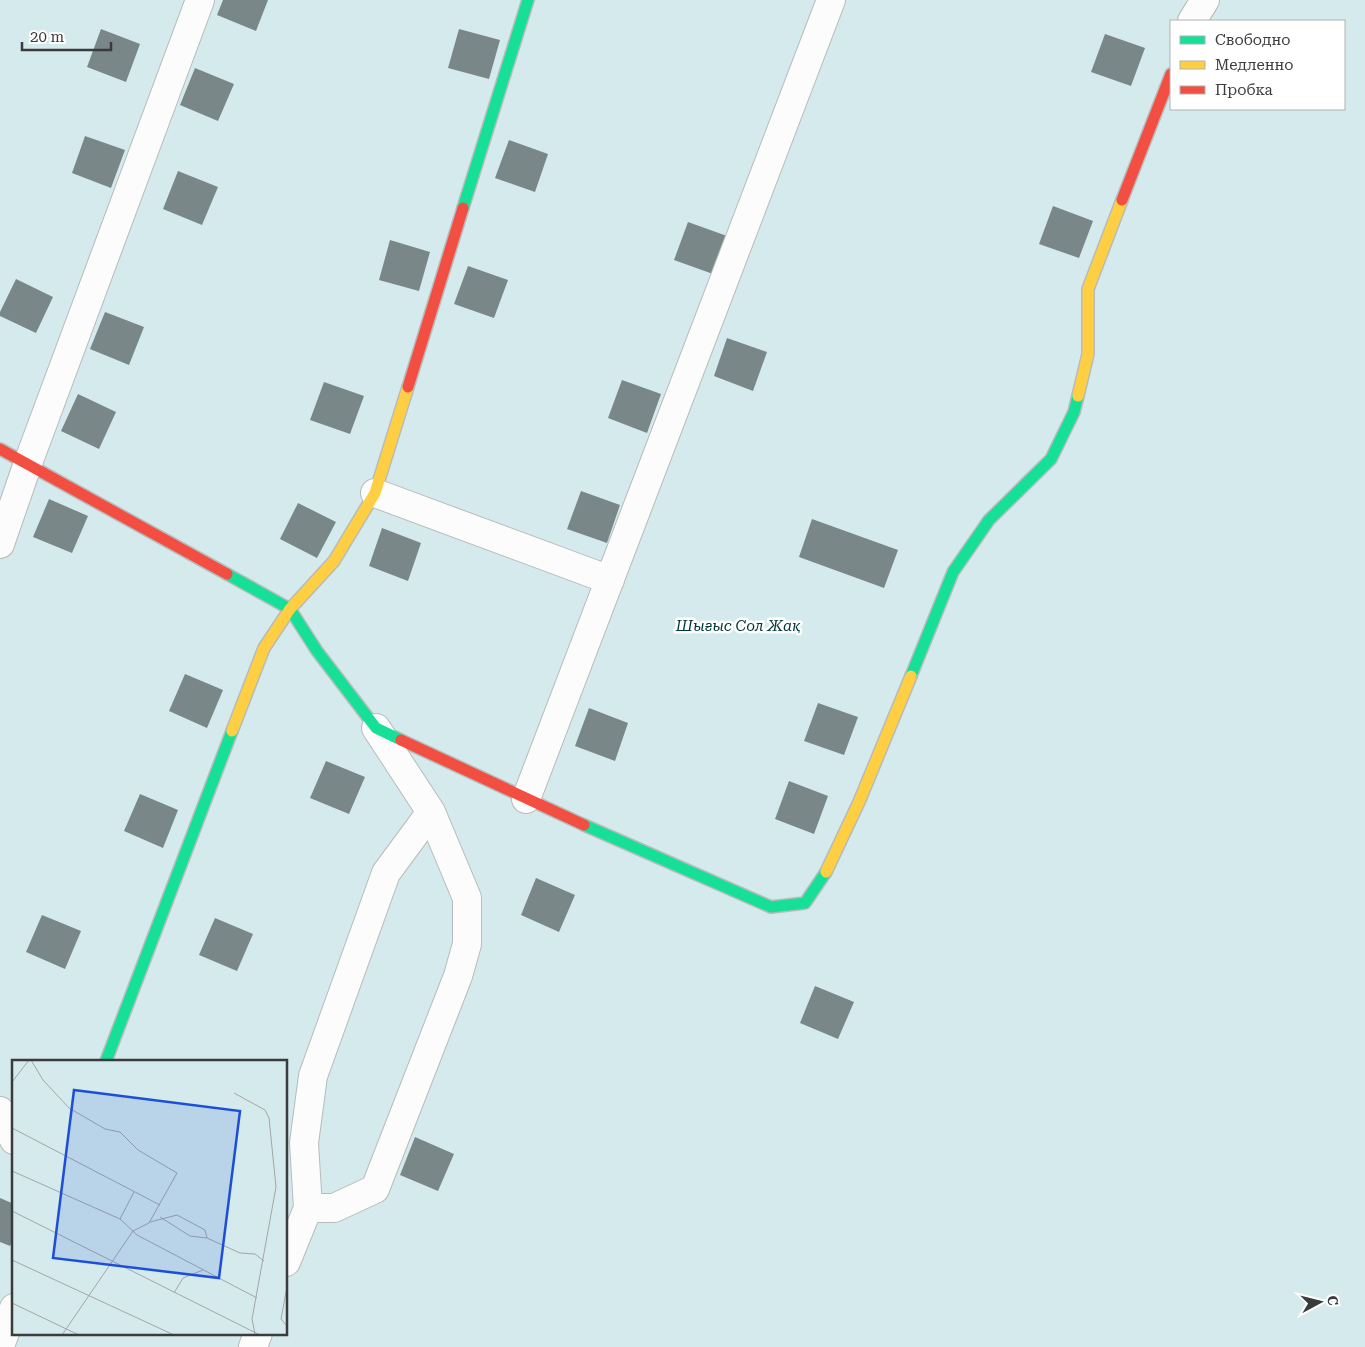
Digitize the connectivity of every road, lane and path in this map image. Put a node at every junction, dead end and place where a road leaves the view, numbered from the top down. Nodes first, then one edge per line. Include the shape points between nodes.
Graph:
1 (200, 0) edge
2 (528, 0) edge
3 (831, 0) edge
4 (1205, 0) edge
5 (1193, 20) edge
6 (1170, 77) edge
7 (0, 448) edge
8 (28, 463) junction
9 (374, 493) junction
10 (0, 544) edge
11 (610, 580) junction
12 (290, 609) junction
13 (376, 728) junction
14 (526, 799) junction
15 (431, 812) junction
16 (106, 1060) edge
17 (0, 1111) edge
18 (12, 1136) edge
19 (308, 1208) junction
20 (288, 1257) edge
21 (12, 1313) edge
22 (258, 1334) edge
23 (0, 1346) edge
24 (253, 1347) edge

1 - 8 street
2 - 9 street
3 - 11 street
4 - 5 street
6 - 14 street via 1088,289 1088,354 1074,412 1051,459 989,520 953,572 858,802 825,874 805,903 771,907
7 - 8 street
8 - 10 street
8 - 12 street
9 - 11 street
9 - 12 street via 334,561
11 - 14 street
12 - 13 street via 317,651
12 - 16 street via 264,648
13 - 14 street
13 - 15 street
15 - 19 street via 386,873 313,1076 304,1143
15 - 19 street via 467,898 467,944 458,976 375,1189 334,1208
17 - 18 street
19 - 20 street
21 - 23 street
22 - 24 street

